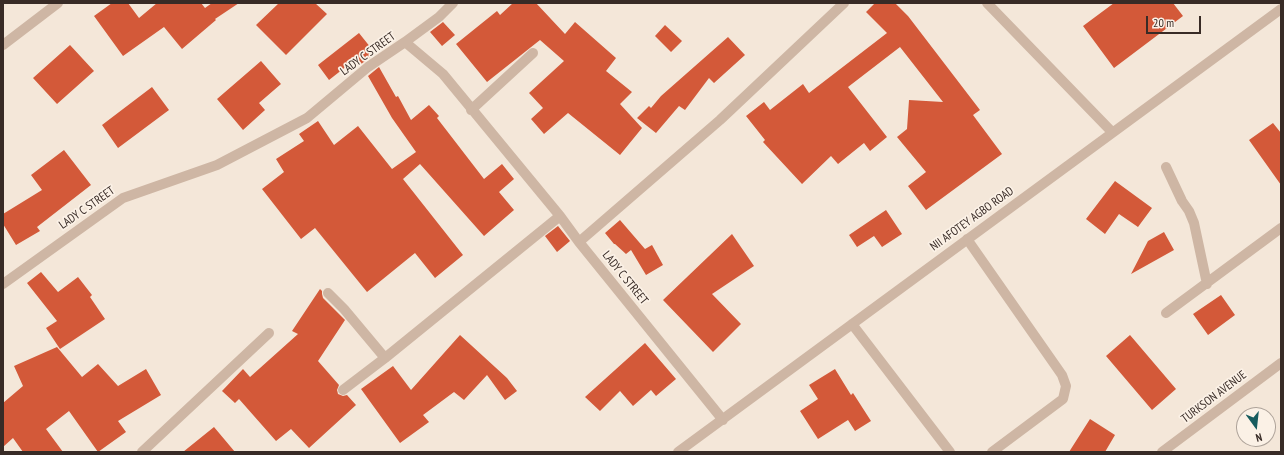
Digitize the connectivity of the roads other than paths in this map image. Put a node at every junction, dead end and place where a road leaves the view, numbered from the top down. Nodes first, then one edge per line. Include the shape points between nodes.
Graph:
1 (58, 3) edge
2 (453, 3) edge
3 (844, 3) edge
4 (987, 3) edge
5 (1281, 9) edge
6 (405, 42) junction
7 (3, 46) edge
8 (533, 53) dead end
9 (471, 110) junction
10 (1112, 132) junction
11 (1166, 167) dead end
12 (560, 216) junction
13 (1281, 228) edge
14 (967, 239) junction
15 (580, 242) junction
16 (3, 284) edge
17 (1207, 284) junction
18 (328, 293) dead end
19 (1166, 314) dead end
20 (852, 324) junction
21 (269, 333) dead end
22 (385, 358) junction
23 (1281, 363) edge
24 (344, 390) dead end
25 (723, 420) junction
26 (142, 452) edge
27 (678, 452) edge
28 (950, 452) edge
29 (992, 452) edge
30 (1162, 452) edge

1 - 7 street
2 - 6 street via 439,17
3 - 15 street via 720,120
4 - 10 street
5 - 10 street, NII AFOTEY AGBO ROAD
6 - 9 street, LADY C STREET via 443,74
6 - 16 street, LADY C STREET via 368,67 307,118 217,165 122,198
8 - 9 street
9 - 12 street, LADY C STREET
10 - 14 street, NII AFOTEY AGBO ROAD
11 - 17 street via 1194,223
12 - 15 street, LADY C STREET
12 - 22 street
13 - 17 street
14 - 20 street, NII AFOTEY AGBO ROAD
14 - 29 street via 1062,376 1066,386 1063,399
15 - 25 street, LADY C STREET
17 - 19 street
18 - 22 street
20 - 25 street, NII AFOTEY AGBO ROAD
20 - 28 street
21 - 26 street
22 - 24 street
23 - 30 street, TURKSON AVENUE
25 - 27 street, NII AFOTEY AGBO ROAD

